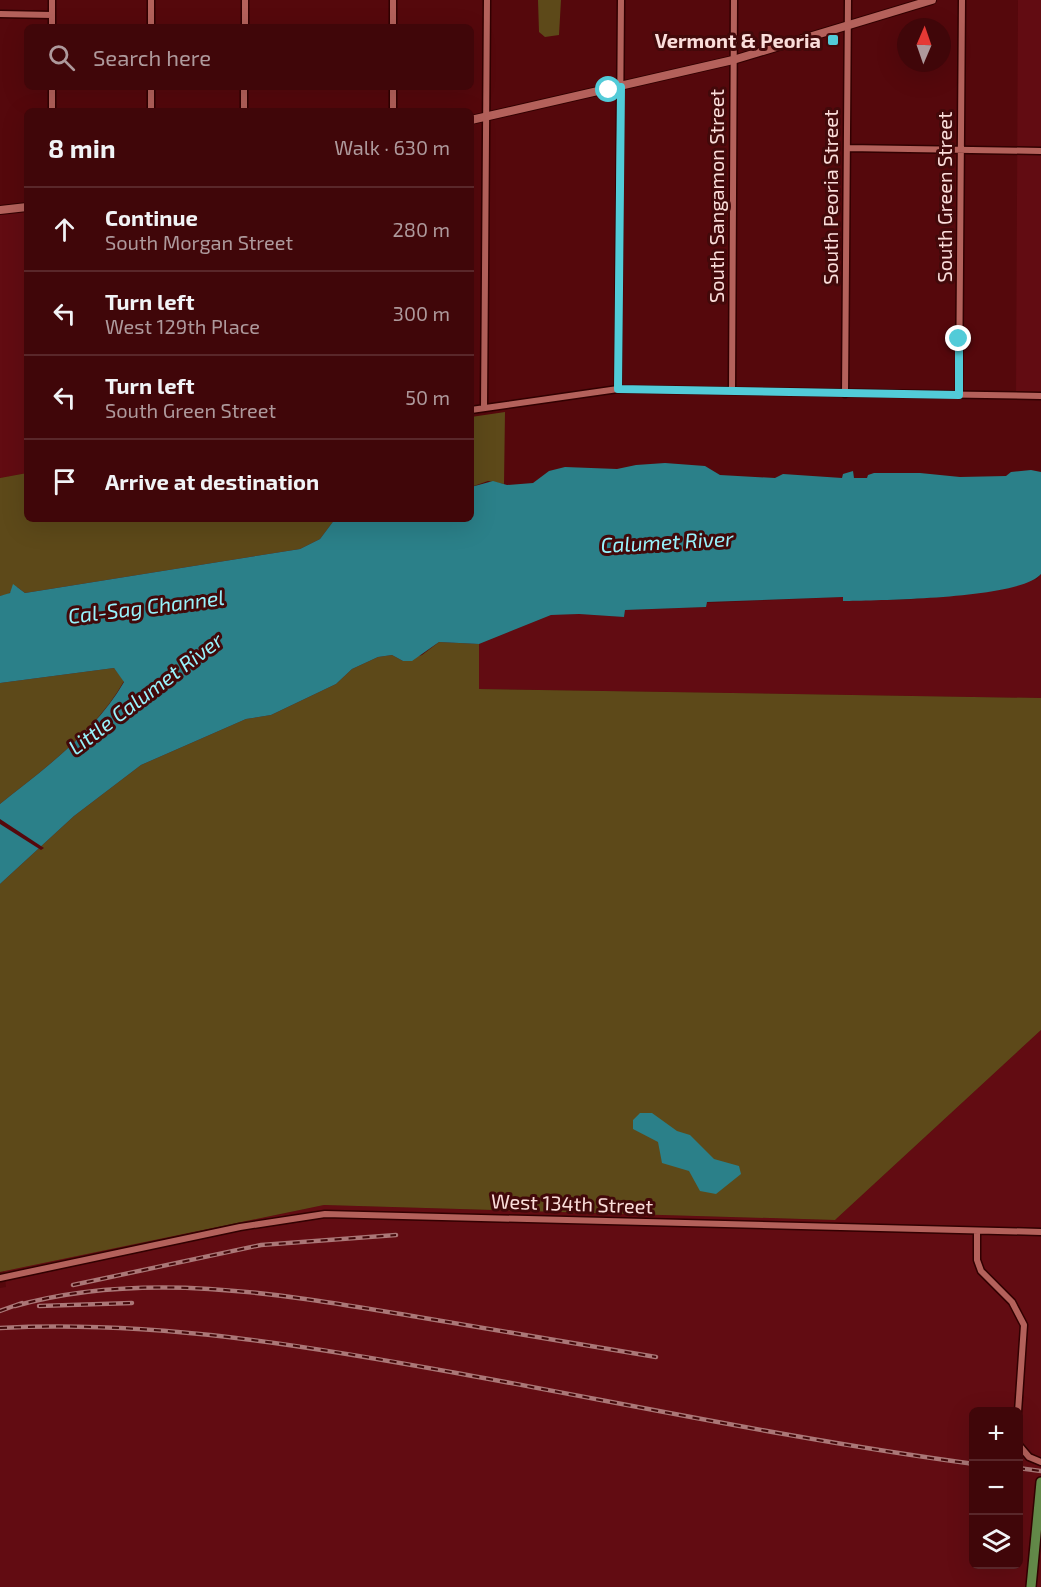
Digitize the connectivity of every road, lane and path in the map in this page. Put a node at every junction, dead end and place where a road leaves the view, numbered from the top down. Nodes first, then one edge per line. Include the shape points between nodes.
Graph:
1 (52, 0) edge
2 (151, 0) edge
3 (245, 0) edge
4 (393, 0) edge
5 (487, 0) edge
6 (621, 0) edge
7 (734, 0) edge
8 (848, 0) edge
9 (932, 0) edge
10 (962, 0) edge
11 (0, 14) edge
12 (52, 15) junction
13 (52, 24) edge
14 (151, 24) edge
15 (245, 24) edge
16 (393, 24) edge
17 (848, 26) junction
18 (733, 60) junction
19 (621, 87) junction
20 (52, 90) edge
21 (151, 90) edge
22 (244, 90) edge
23 (393, 90) edge
24 (52, 108) edge
25 (151, 108) edge
26 (244, 108) edge
27 (393, 108) edge
28 (486, 117) junction
29 (474, 119) edge
30 (847, 148) junction
31 (961, 150) junction
32 (1041, 152) edge
33 (24, 207) edge
34 (0, 210) edge
35 (618, 389) junction
36 (732, 391) junction
37 (845, 394) junction
38 (959, 395) junction
39 (1041, 396) edge
40 (484, 408) junction
41 (474, 410) edge
42 (977, 1231) junction
43 (1041, 1232) edge
44 (0, 1278) edge
45 (1018, 1407) edge
46 (1023, 1450) edge
47 (1041, 1462) edge
48 (1041, 1482) edge
49 (1031, 1587) edge

1 - 12 street
2 - 14 street
3 - 15 street
4 - 16 street
5 - 28 street
6 - 19 street
7 - 18 street, South Sangamon Street
8 - 17 street, South Peoria Street
9 - 17 street
10 - 31 street, South Green Street
11 - 12 street
12 - 13 street
17 - 18 street
17 - 30 street, South Peoria Street
18 - 19 street
18 - 36 street, South Sangamon Street
19 - 28 street
19 - 35 street
20 - 24 street
21 - 25 street
22 - 26 street
23 - 27 street
28 - 29 street
28 - 40 street
30 - 31 street
30 - 37 street, South Peoria Street
31 - 32 street
31 - 38 street, South Green Street
33 - 34 street
35 - 36 street
35 - 40 street
36 - 37 street
37 - 38 street
38 - 39 street
40 - 41 street
42 - 43 street, West 134th Street
42 - 44 street, West 134th Street via 338,1213 240,1227
42 - 45 street via 981,1271 1012,1302 1024,1325
46 - 47 street
48 - 49 main road

